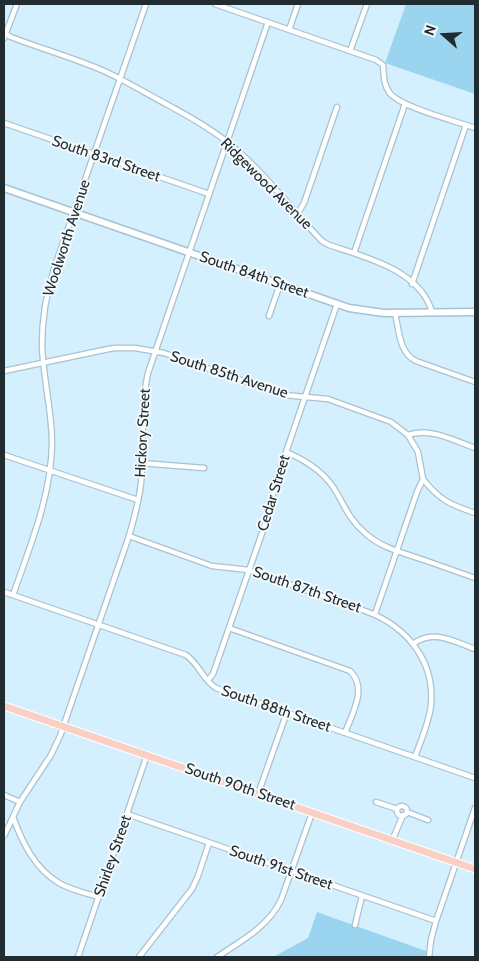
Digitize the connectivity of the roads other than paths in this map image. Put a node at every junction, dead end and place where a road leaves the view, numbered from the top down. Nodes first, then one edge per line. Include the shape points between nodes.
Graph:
1 (17, 4) edge
2 (146, 4) edge
3 (215, 4) edge
4 (298, 4) edge
5 (367, 4) edge
6 (268, 22) junction
7 (290, 30) junction
8 (4, 35) edge
9 (350, 51) junction
10 (120, 79) junction
11 (405, 104) junction
12 (337, 107) dead end
13 (4, 123) edge
14 (466, 125) junction
15 (475, 128) edge
16 (227, 142) junction
17 (94, 154) junction
18 (4, 188) edge
19 (209, 194) junction
20 (74, 212) junction
21 (298, 213) junction
22 (189, 252) junction
23 (354, 253) junction
24 (280, 284) junction
25 (412, 284) junction
26 (337, 304) junction
27 (432, 312) junction
28 (475, 312) edge
29 (396, 313) junction
30 (269, 316) dead end
31 (155, 351) junction
32 (44, 363) junction
33 (4, 371) edge
34 (475, 382) edge
35 (305, 397) junction
36 (408, 435) junction
37 (475, 448) edge
38 (286, 452) junction
39 (4, 455) edge
40 (141, 463) junction
41 (204, 468) dead end
42 (50, 470) junction
43 (423, 478) junction
44 (138, 500) junction
45 (475, 513) edge
46 (129, 536) junction
47 (397, 551) junction
48 (249, 570) junction
49 (475, 578) edge
50 (4, 592) edge
51 (13, 595) junction
52 (375, 614) junction
53 (98, 625) junction
54 (229, 628) junction
55 (413, 644) junction
56 (475, 649) edge
57 (208, 680) junction
58 (4, 706) edge
59 (287, 712) junction
60 (64, 726) junction
61 (345, 733) junction
62 (147, 755) junction
63 (415, 757) junction
64 (475, 778) edge
65 (258, 794) junction
66 (4, 795) edge
67 (20, 802) junction
68 (376, 802) dead end
69 (475, 808) edge
70 (312, 813) junction
71 (401, 813) junction
72 (127, 814) junction
73 (13, 817) junction
74 (428, 820) dead end
75 (4, 836) edge
76 (392, 840) junction
77 (210, 843) junction
78 (457, 863) junction
79 (475, 869) edge
80 (292, 871) junction
81 (362, 896) junction
82 (99, 897) junction
83 (436, 922) junction
84 (355, 925) dead end
85 (78, 957) edge
86 (138, 957) edge
87 (217, 957) edge
88 (429, 957) edge

1 - 8 street
2 - 10 street, Woolworth Avenue
3 - 6 street
4 - 7 street
5 - 9 street
6 - 7 street
6 - 16 street, Hickory Street
7 - 9 street
8 - 10 street, Ridgewood Avenue
9 - 11 street via 382,64 387,89
10 - 16 street, Ridgewood Avenue via 187,115
10 - 17 street, Woolworth Avenue
11 - 14 street
11 - 23 street
12 - 21 street
13 - 17 street, South 83rd Street
14 - 15 street
14 - 25 street
16 - 19 street, Hickory Street
16 - 21 street, Ridgewood Avenue
17 - 19 street, South 83rd Street
17 - 20 street, Woolworth Avenue
18 - 20 main road, South 84th Street
19 - 22 street, Hickory Street
20 - 22 main road, South 84th Street
20 - 32 street, Woolworth Avenue via 46,298 42,332
21 - 23 street, Ridgewood Avenue via 322,241
22 - 24 main road, South 84th Street
22 - 31 street, Hickory Street
23 - 25 street, Ridgewood Avenue via 389,266
24 - 26 main road, South 84th Street
24 - 30 street
25 - 27 street, Ridgewood Avenue via 427,300
26 - 29 main road, South 84th Street via 368,312
26 - 35 street, Cedar Street
27 - 28 main road
27 - 29 main road
29 - 34 street via 403,349 408,356
31 - 32 street, South 85th Avenue via 114,348
31 - 35 street, South 85th Avenue via 284,395
31 - 40 street, Hickory Street via 144,393
32 - 33 street, South 85th Avenue
32 - 42 street, Woolworth Avenue via 51,421
35 - 36 street, South 85th Avenue via 328,399 384,418
35 - 38 street, Cedar Street
36 - 37 street via 428,433
36 - 43 street via 418,452
38 - 47 street via 319,470 333,486 358,528 376,542
38 - 48 street, Cedar Street
39 - 42 street
40 - 41 street
40 - 44 street, Hickory Street
42 - 44 street
42 - 51 street, Woolworth Avenue via 42,512
43 - 45 street via 443,500
43 - 47 street
44 - 46 street, Hickory Street
46 - 48 street, South 87th Street via 209,565
46 - 53 street, Hickory Street
47 - 49 street
47 - 52 street
48 - 52 street, South 87th Street
48 - 54 street, Cedar Street
50 - 51 street, South 88th Street
51 - 53 street, South 88th Street
52 - 55 street, South 87th Street via 397,626
53 - 57 street, South 88th Street via 186,656
53 - 60 street, Hickory Street
54 - 57 street, Cedar Street
54 - 61 street via 353,674 359,689
55 - 56 street via 433,635
55 - 63 street, South 87th Street via 426,668 431,696 428,719
57 - 59 street, South 88th Street via 216,688
58 - 60 main road, South 90th Street
59 - 61 street, South 88th Street
59 - 65 street
60 - 62 main road, South 90th Street
60 - 67 street, Hickory Street via 51,754
61 - 63 street, South 88th Street
62 - 65 main road, South 90th Street
62 - 72 street, Shirley Street
63 - 64 street, South 88th Street
65 - 70 main road, South 90th Street
66 - 67 street
67 - 73 street, Hickory Street
68 - 71 street
69 - 78 street
70 - 76 main road, South 90th Street
70 - 80 street
71 - 74 street
71 - 76 street
72 - 77 street, South 91st Street
72 - 82 street, Shirley Street
73 - 75 street, Hickory Street
73 - 82 street via 29,851 46,873 64,885
76 - 78 main road, South 90th Street
77 - 80 street, South 91st Street
77 - 86 street via 192,888
78 - 79 main road, South 90th Street
78 - 83 street
80 - 81 street, South 91st Street
80 - 87 street via 282,900 269,919
81 - 83 street, South 91st Street
81 - 84 street
82 - 85 street, Shirley Street
83 - 88 street

